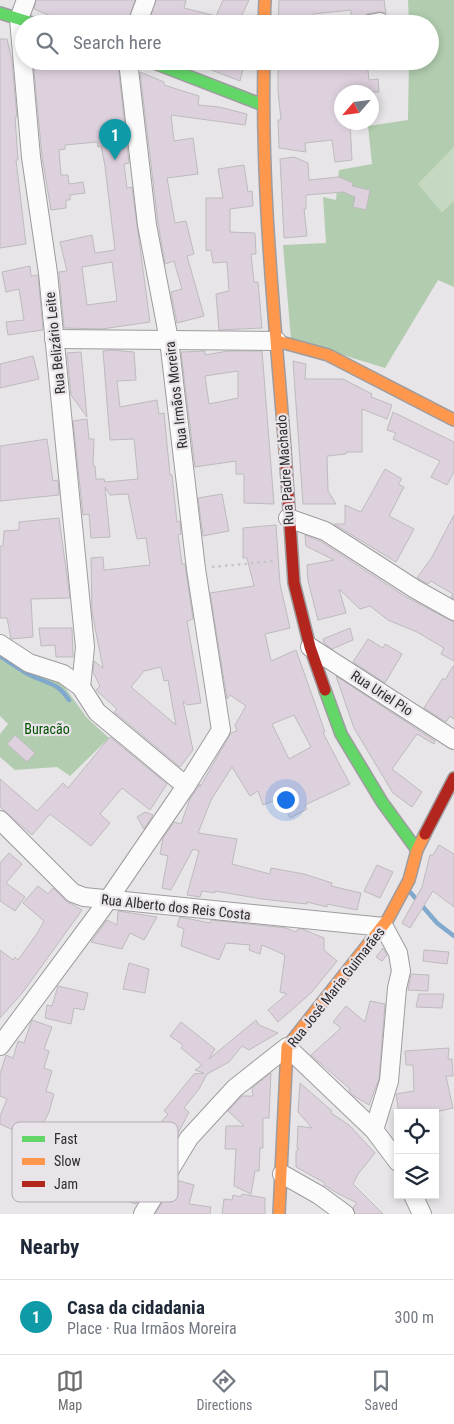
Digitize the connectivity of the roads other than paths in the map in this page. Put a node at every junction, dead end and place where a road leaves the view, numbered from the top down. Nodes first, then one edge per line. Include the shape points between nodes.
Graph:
1 (26, 0) edge
2 (146, 0) edge
3 (265, 0) edge
4 (0, 13) edge
5 (27, 15) edge
6 (140, 15) edge
7 (264, 15) edge
8 (15, 17) edge
9 (28, 70) edge
10 (129, 70) edge
11 (172, 70) edge
12 (264, 70) edge
13 (263, 106) junction
14 (54, 339) junction
15 (169, 340) junction
16 (277, 341) junction
17 (454, 420) edge
18 (288, 518) junction
19 (454, 611) edge
20 (0, 644) edge
21 (310, 647) junction
22 (81, 687) junction
23 (454, 740) edge
24 (454, 778) edge
25 (186, 786) junction
26 (454, 803) edge
27 (0, 820) edge
28 (427, 830) junction
29 (417, 850) junction
30 (107, 901) junction
31 (384, 927) junction
32 (1, 1042) edge
33 (287, 1047) junction
34 (374, 1130) junction
35 (178, 1156) edge
36 (394, 1157) edge
37 (282, 1174) junction
38 (415, 1199) edge
39 (150, 1202) edge
40 (143, 1214) edge
41 (278, 1214) edge
42 (345, 1214) edge
43 (422, 1214) edge

1 - 5 street, Rua Belizário Leite
2 - 6 street
3 - 7 street
4 - 8 street
9 - 14 street, Rua Belizário Leite via 31,157
10 - 15 street, Rua Irmãos Moreira via 147,225
11 - 13 street
12 - 13 street, Rua Padre Machado
13 - 16 street, Rua Padre Machado
14 - 15 street
14 - 22 street, Rua Belizário Leite via 85,647
15 - 16 street
15 - 25 street, Rua Irmãos Moreira via 196,569 220,730
16 - 17 street via 328,354
16 - 18 street, Rua Padre Machado
18 - 19 street via 325,531
18 - 21 street, Rua Padre Machado via 294,583
20 - 22 street via 29,663 62,674
21 - 23 street, Rua Uriel Pio
21 - 29 street, Rua Padre Machado via 341,734 382,802
22 - 25 street via 97,712
24 - 28 street, Rua José Maria Guimarães
25 - 30 street
26 - 28 street
27 - 30 street, Rua Alberto dos Reis Costa via 73,893
28 - 29 street, Rua José Maria Guimarães
29 - 31 street, Rua José Maria Guimarães via 409,880
30 - 31 street, Rua Alberto dos Reis Costa
30 - 32 street
31 - 33 street, Rua José Maria Guimarães
31 - 34 street via 398,953 401,970 390,1081
33 - 34 street
33 - 35 street via 234,1088 189,1138
33 - 37 street, Rua José Maria Guimarães
34 - 36 street
37 - 41 street, Rua José Maria Guimarães
37 - 42 street
38 - 43 street
39 - 40 street

